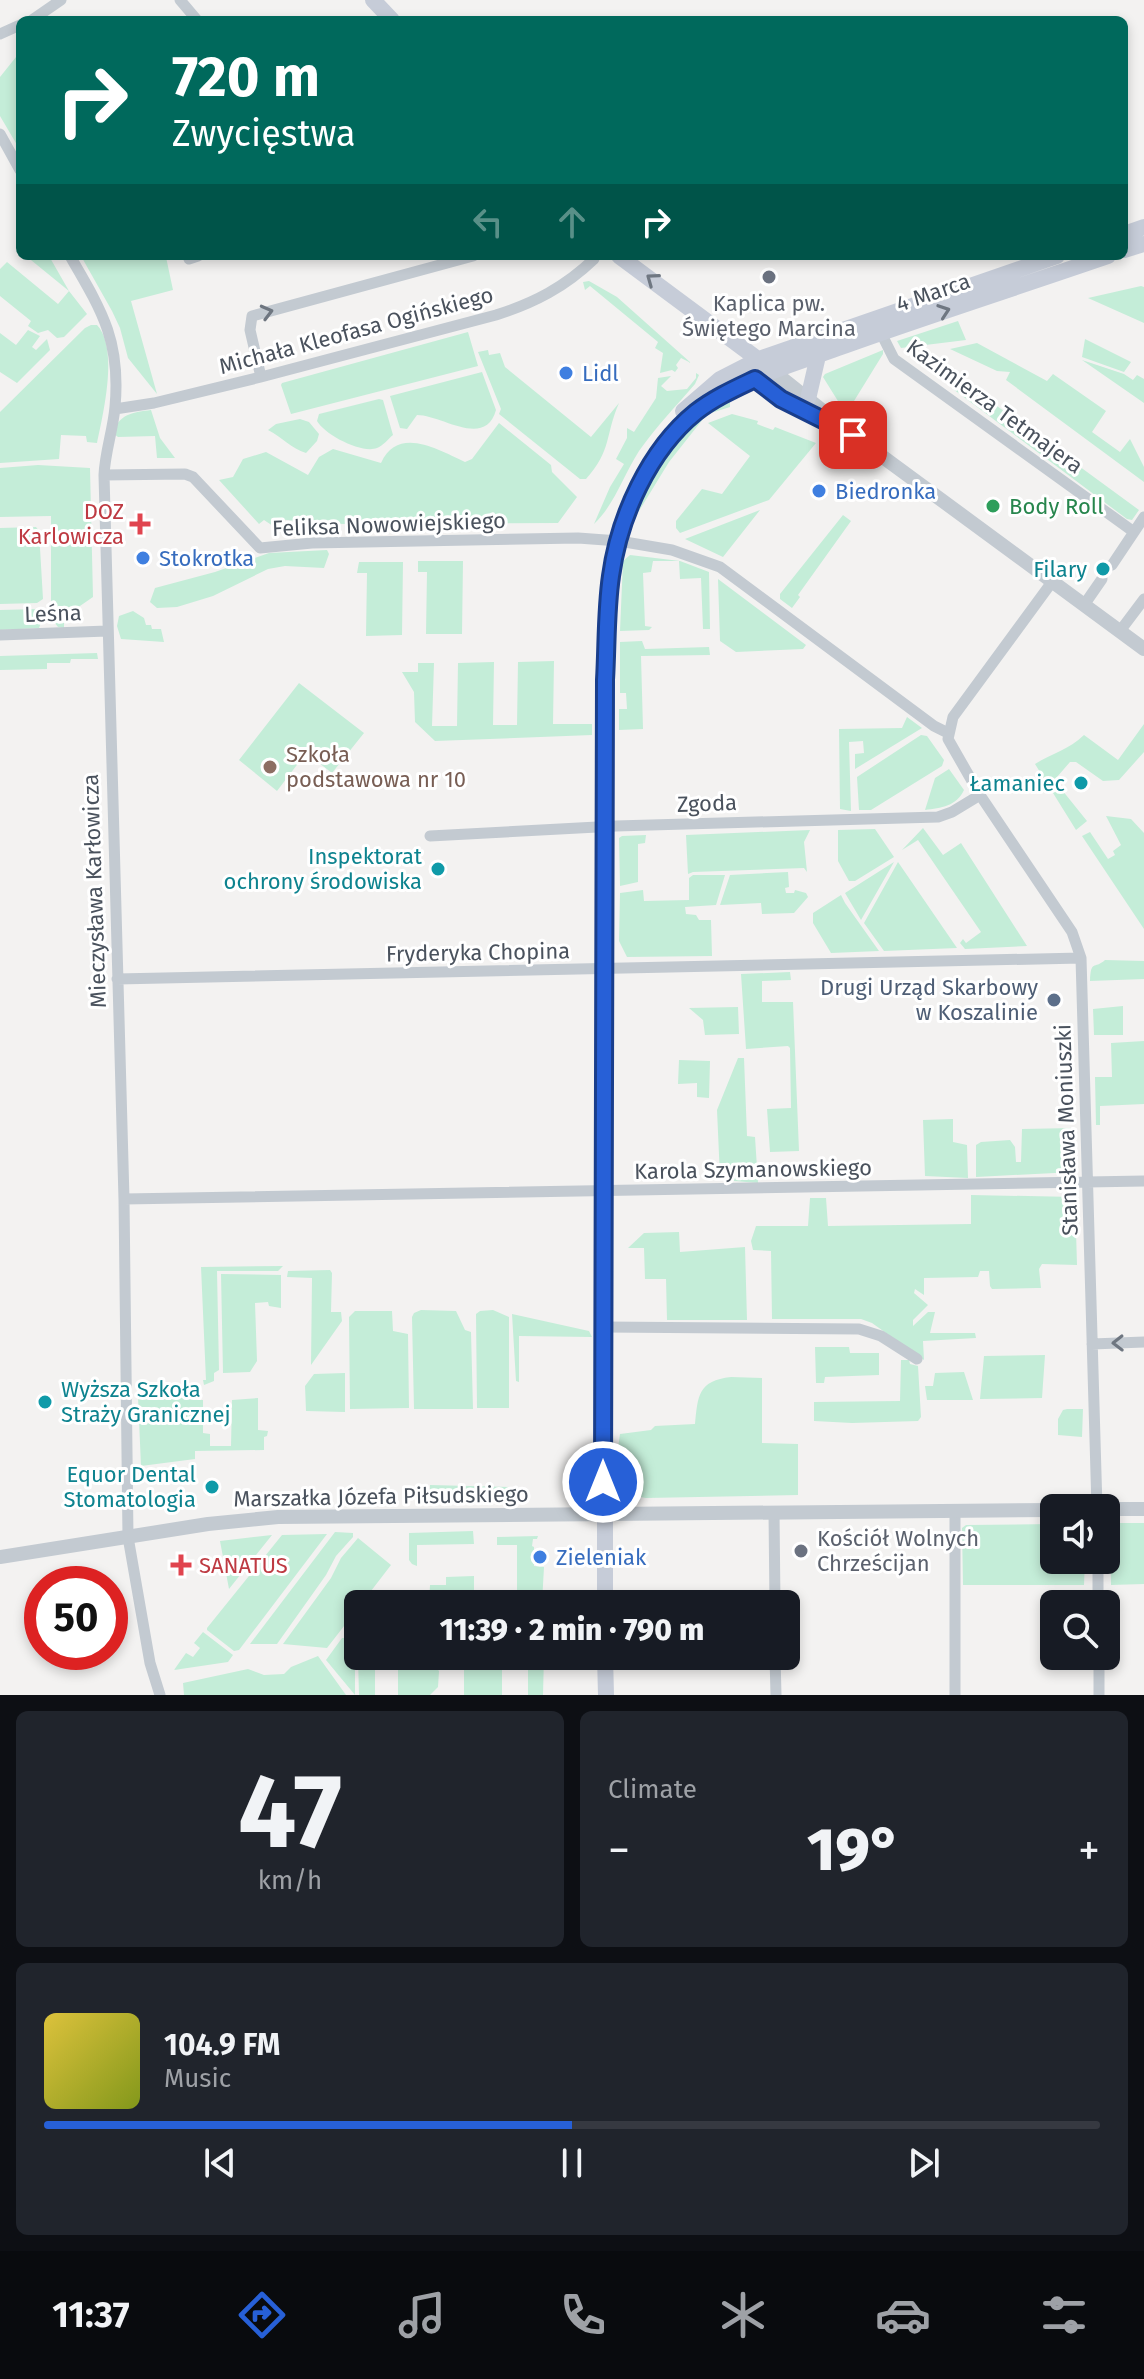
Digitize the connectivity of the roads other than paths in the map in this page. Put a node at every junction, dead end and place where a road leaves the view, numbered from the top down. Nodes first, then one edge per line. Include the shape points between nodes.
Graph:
1 (61, 0) edge
2 (180, 0) edge
3 (373, 0) edge
4 (38, 16) edge
5 (194, 16) edge
6 (388, 16) edge
7 (0, 134) edge
8 (16, 163) edge
9 (72, 260) edge
10 (458, 260) edge
11 (593, 260) edge
12 (624, 260) edge
13 (1045, 260) edge
14 (1096, 260) edge
15 (881, 333) junction
16 (818, 356) junction
17 (759, 359) junction
18 (740, 368) junction
19 (774, 372) junction
20 (261, 377) junction
21 (755, 379) junction
22 (808, 399) junction
23 (115, 409) junction
24 (853, 435) junction
25 (104, 475) junction
26 (1144, 517) edge
27 (1134, 532) junction
28 (614, 541) junction
29 (1112, 565) dead end
30 (1102, 579) dead end
31 (1052, 582) junction
32 (1144, 599) edge
33 (1084, 605) junction
34 (107, 631) junction
35 (1120, 631) junction
36 (0, 635) edge
37 (1144, 649) edge
38 (948, 733) junction
39 (980, 795) junction
40 (606, 826) junction
41 (430, 836) dead end
42 (1081, 958) junction
43 (606, 969) junction
44 (117, 979) junction
45 (1144, 1181) edge
46 (1087, 1182) junction
47 (605, 1192) junction
48 (124, 1199) junction
49 (604, 1327) junction
50 (1144, 1342) edge
51 (1092, 1344) junction
52 (917, 1359) dead end
53 (1097, 1494) edge
54 (1120, 1509) edge
55 (1144, 1509) edge
56 (1040, 1510) edge
57 (955, 1511) junction
58 (774, 1512) junction
59 (604, 1514) junction
60 (128, 1537) junction
61 (0, 1557) edge
62 (605, 1590) edge
63 (775, 1590) edge
64 (605, 1670) edge
65 (775, 1670) edge
66 (1099, 1670) edge
67 (160, 1695) edge
68 (606, 1695) edge
69 (776, 1695) edge
70 (955, 1695) edge
71 (1099, 1695) edge

1 - 4 street
2 - 5 street
3 - 6 main road
7 - 8 street
9 - 23 street, Mieczysława Karłowicza via 103,313 112,341
20 -> 10 street via 250,330 252,316
11 - 20 street, Michała Kleofasa Ogińskiego via 557,290 515,309
17 -> 12 main road
13 - 17 main road, 4 Marca
15 -> 14 main road, 4 Marca
15 - 16 main road, 4 Marca
15 - 27 street, Kazimierza Tetmajera via 894,359
16 - 19 main road, 4 Marca
16 - 22 main road
17 - 18 main road, 4 Marca
17 - 19 main road
18 - 21 main road
18 - 28 main road, 4 Marca via 702,393 671,424 627,493
19 - 21 main road, 4 Marca
19 - 22 street
20 - 23 street, Michała Kleofasa Ogińskiego
21 - 24 street via 781,399
21 - 28 main road, 4 Marca via 713,400 676,432 641,484
22 - 24 street
23 - 25 street, Mieczysława Karłowicza
24 - 31 street
25 - 28 street, Feliksa Nowowiejskiego via 193,477 260,548
25 - 34 street, Mieczysława Karłowicza
26 - 27 street
27 - 29 street
28 - 38 street, Feliksa Nowowiejskiego via 672,550 720,567
28 - 40 main road via 606,566
30 - 33 street
31 - 33 street
31 - 38 street via 953,717
32 - 35 street
33 - 35 street
34 - 36 street, Leśna
34 - 44 street, Mieczysława Karłowicza
35 - 37 street
38 - 39 street, Stanisława Moniuszki via 951,748
39 - 40 street, Zgoda via 938,817
39 - 42 street, Stanisława Moniuszki via 1069,926
40 - 41 street, Zgoda
40 - 43 main road
42 - 43 street, Fryderyka Chopina
42 - 46 street, Stanisława Moniuszki
43 - 44 street, Fryderyka Chopina
43 - 47 main road
44 - 48 street, Mieczysława Karłowicza
45 - 46 street, Karola Szymanowskiego
46 - 47 street, Karola Szymanowskiego
46 - 51 street, Stanisława Moniuszki
47 - 48 street, Karola Szymanowskiego
47 - 49 main road
48 - 60 street, Mieczysława Karłowicza
49 - 52 street via 859,1329
49 - 59 main road
50 -> 51 street
51 - 53 street, Stanisława Moniuszki
54 - 55 street
56 - 57 street, Marszałka Józefa Piłsudskiego
57 - 58 street, Marszałka Józefa Piłsudskiego
57 - 70 street
58 - 59 street, Marszałka Józefa Piłsudskiego
58 - 63 street
59 - 60 street, Marszałka Józefa Piłsudskiego via 278,1517
59 - 62 main road
60 - 61 street, Marszałka Józefa Piłsudskiego
60 - 67 street, Mieczysława Karłowicza
64 - 68 main road
65 - 69 street
66 - 71 street

